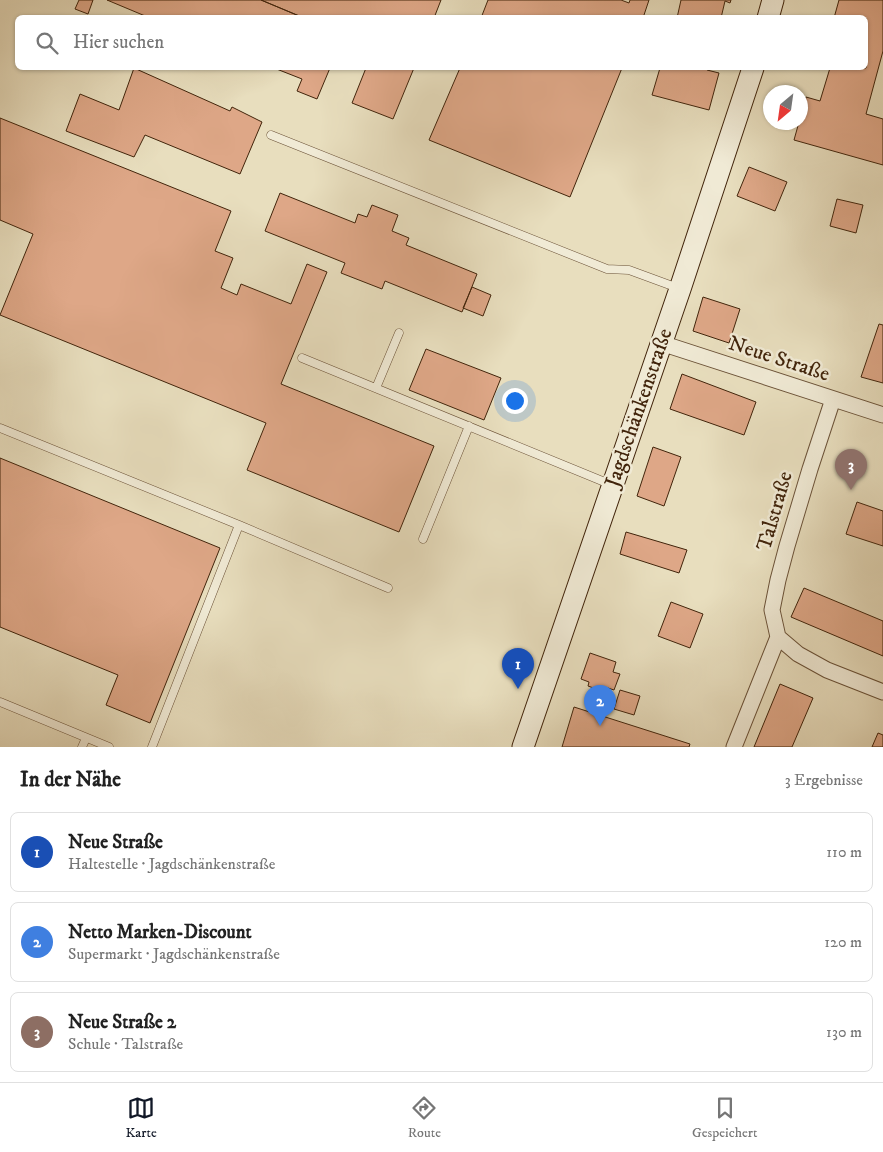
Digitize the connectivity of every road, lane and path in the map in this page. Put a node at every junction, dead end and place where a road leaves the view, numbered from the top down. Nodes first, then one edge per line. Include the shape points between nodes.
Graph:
1 (772, 0) edge
2 (769, 15) edge
3 (752, 70) edge
4 (271, 135) dead end
5 (680, 289) junction
6 (399, 333) dead end
7 (661, 344) junction
8 (302, 358) dead end
9 (376, 388) junction
10 (833, 398) junction
11 (883, 415) edge
12 (469, 426) junction
13 (0, 428) edge
14 (613, 485) junction
15 (239, 525) junction
16 (423, 540) dead end
17 (388, 588) dead end
18 (778, 637) junction
19 (883, 692) edge
20 (0, 702) edge
21 (86, 738) junction
22 (82, 747) edge
23 (109, 747) edge
24 (152, 747) edge
25 (523, 747) edge
26 (734, 747) edge

1 - 2 main road
3 - 5 main road, Jagdschänkenstraße
4 - 5 lane via 607,268 629,270
5 - 7 main road, Jagdschänkenstraße
6 - 9 lane
7 - 10 street, Neue Straße
7 - 14 main road, Jagdschänkenstraße
8 - 9 lane
9 - 12 lane
10 - 11 street, Neue Straße
10 - 18 street, Talstraße via 778,580 772,610
12 - 14 lane
12 - 16 lane
13 - 15 lane
14 - 25 main road, Jagdschänkenstraße
15 - 17 lane
15 - 24 lane
18 - 19 street via 798,654 827,670
18 - 26 street
20 - 21 lane
21 - 22 lane
21 - 23 lane

